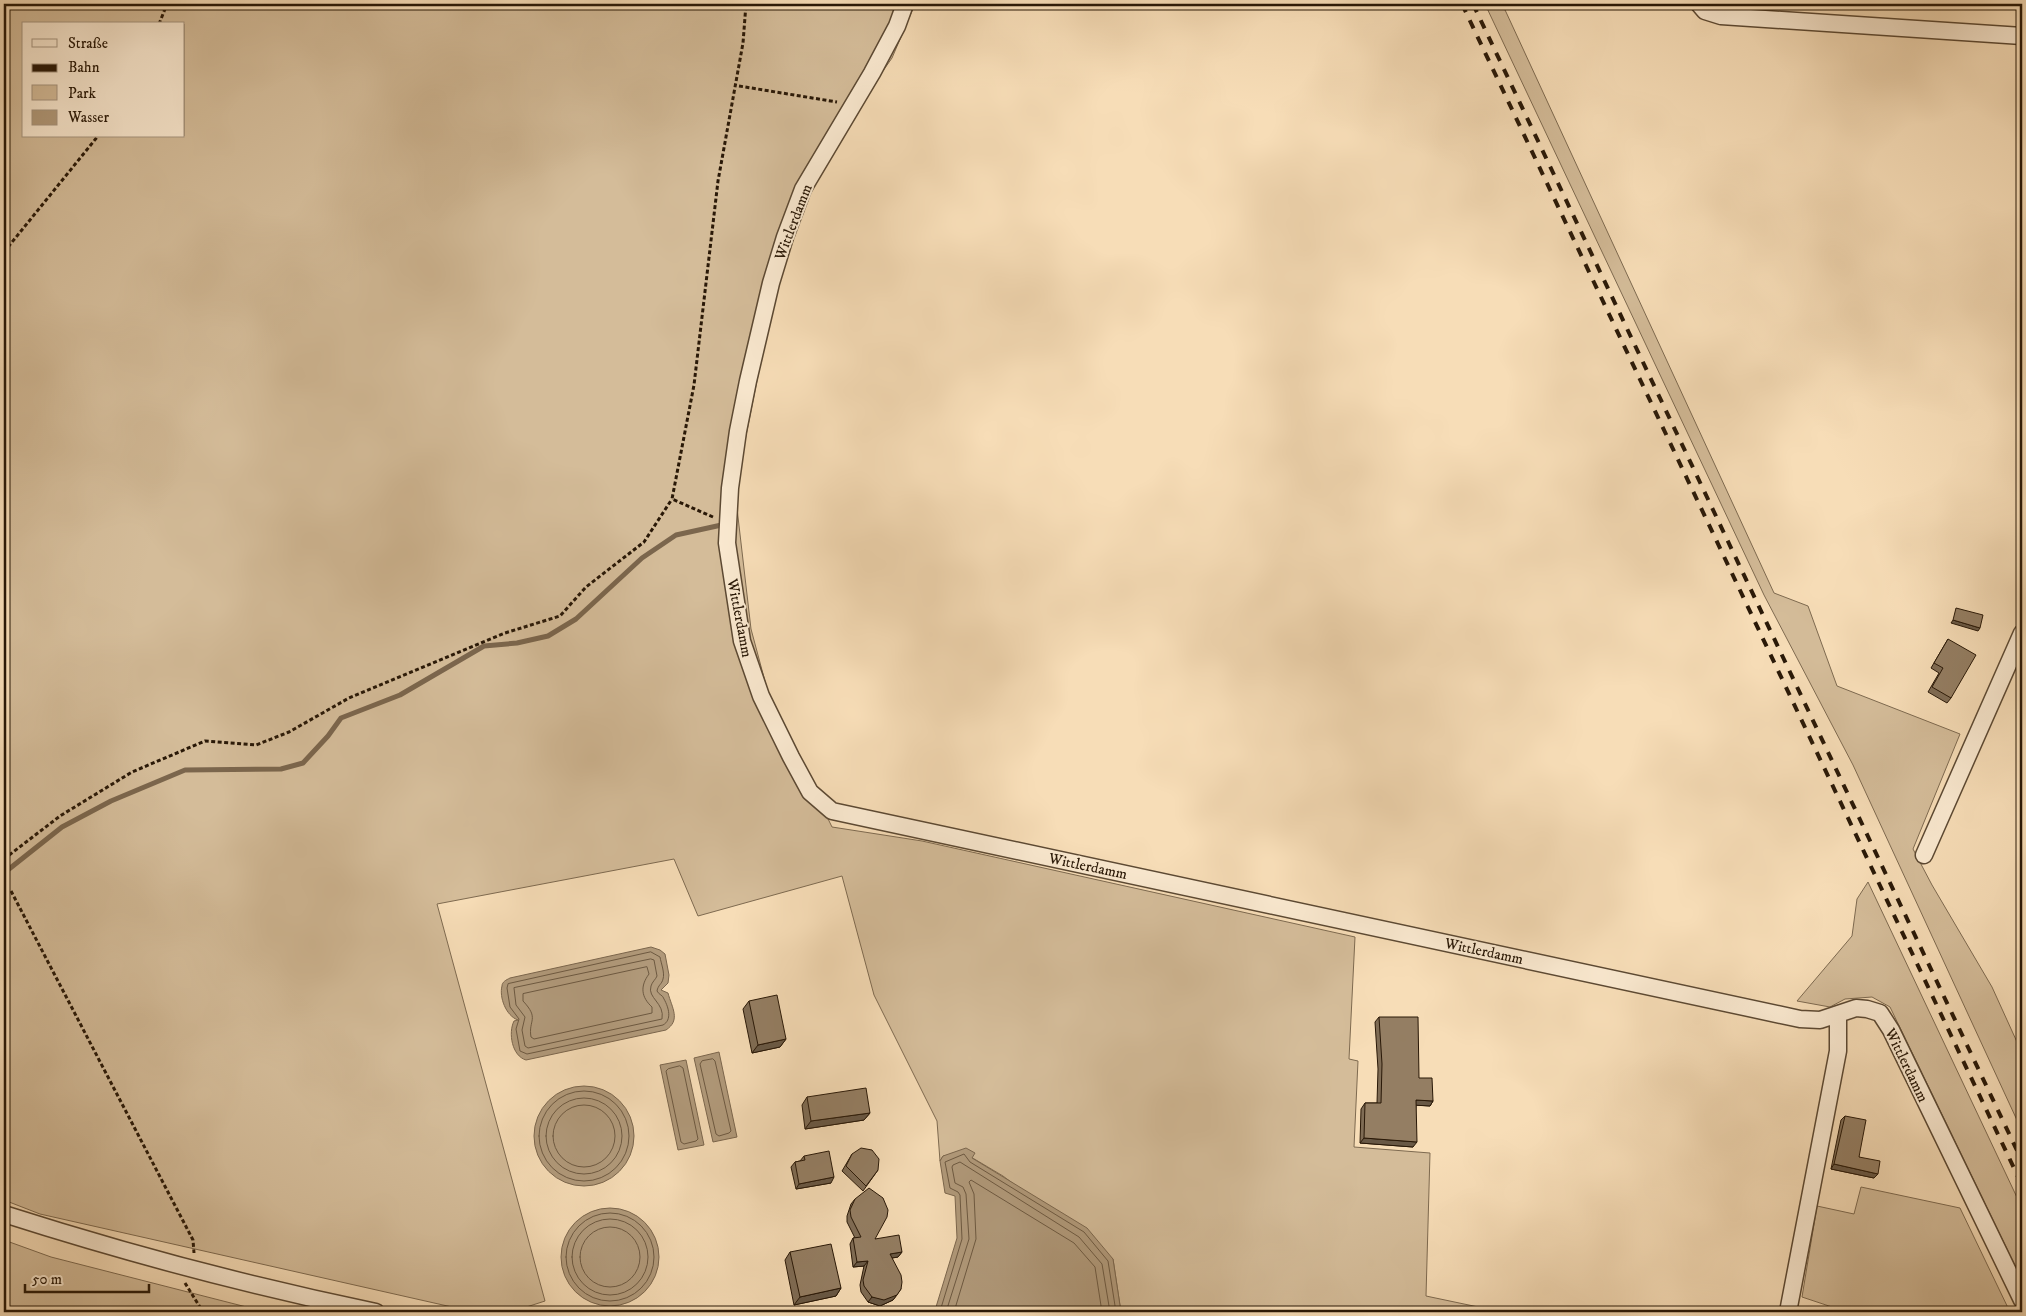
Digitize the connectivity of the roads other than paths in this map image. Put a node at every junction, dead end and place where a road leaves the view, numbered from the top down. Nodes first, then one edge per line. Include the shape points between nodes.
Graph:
1 (905, 4) edge
2 (1700, 4) edge
3 (2022, 36) edge
4 (2022, 633) edge
5 (1924, 855) dead end
6 (1838, 1015) junction
7 (4, 1214) edge
8 (2022, 1300) edge
9 (376, 1312) edge
10 (1788, 1312) edge

1 - 6 street, Wittlerdamm via 872,73 803,189 771,283 738,430 730,488 727,543 742,642 761,696 810,792 832,811 1800,1019 1820,1020
2 - 3 street via 1705,11 1721,16
4 - 5 street
6 - 8 street, Wittlerdamm via 1856,1008 1867,1008 1880,1014 1891,1030
6 - 10 street via 1838,1051
7 - 9 street via 187,1276

